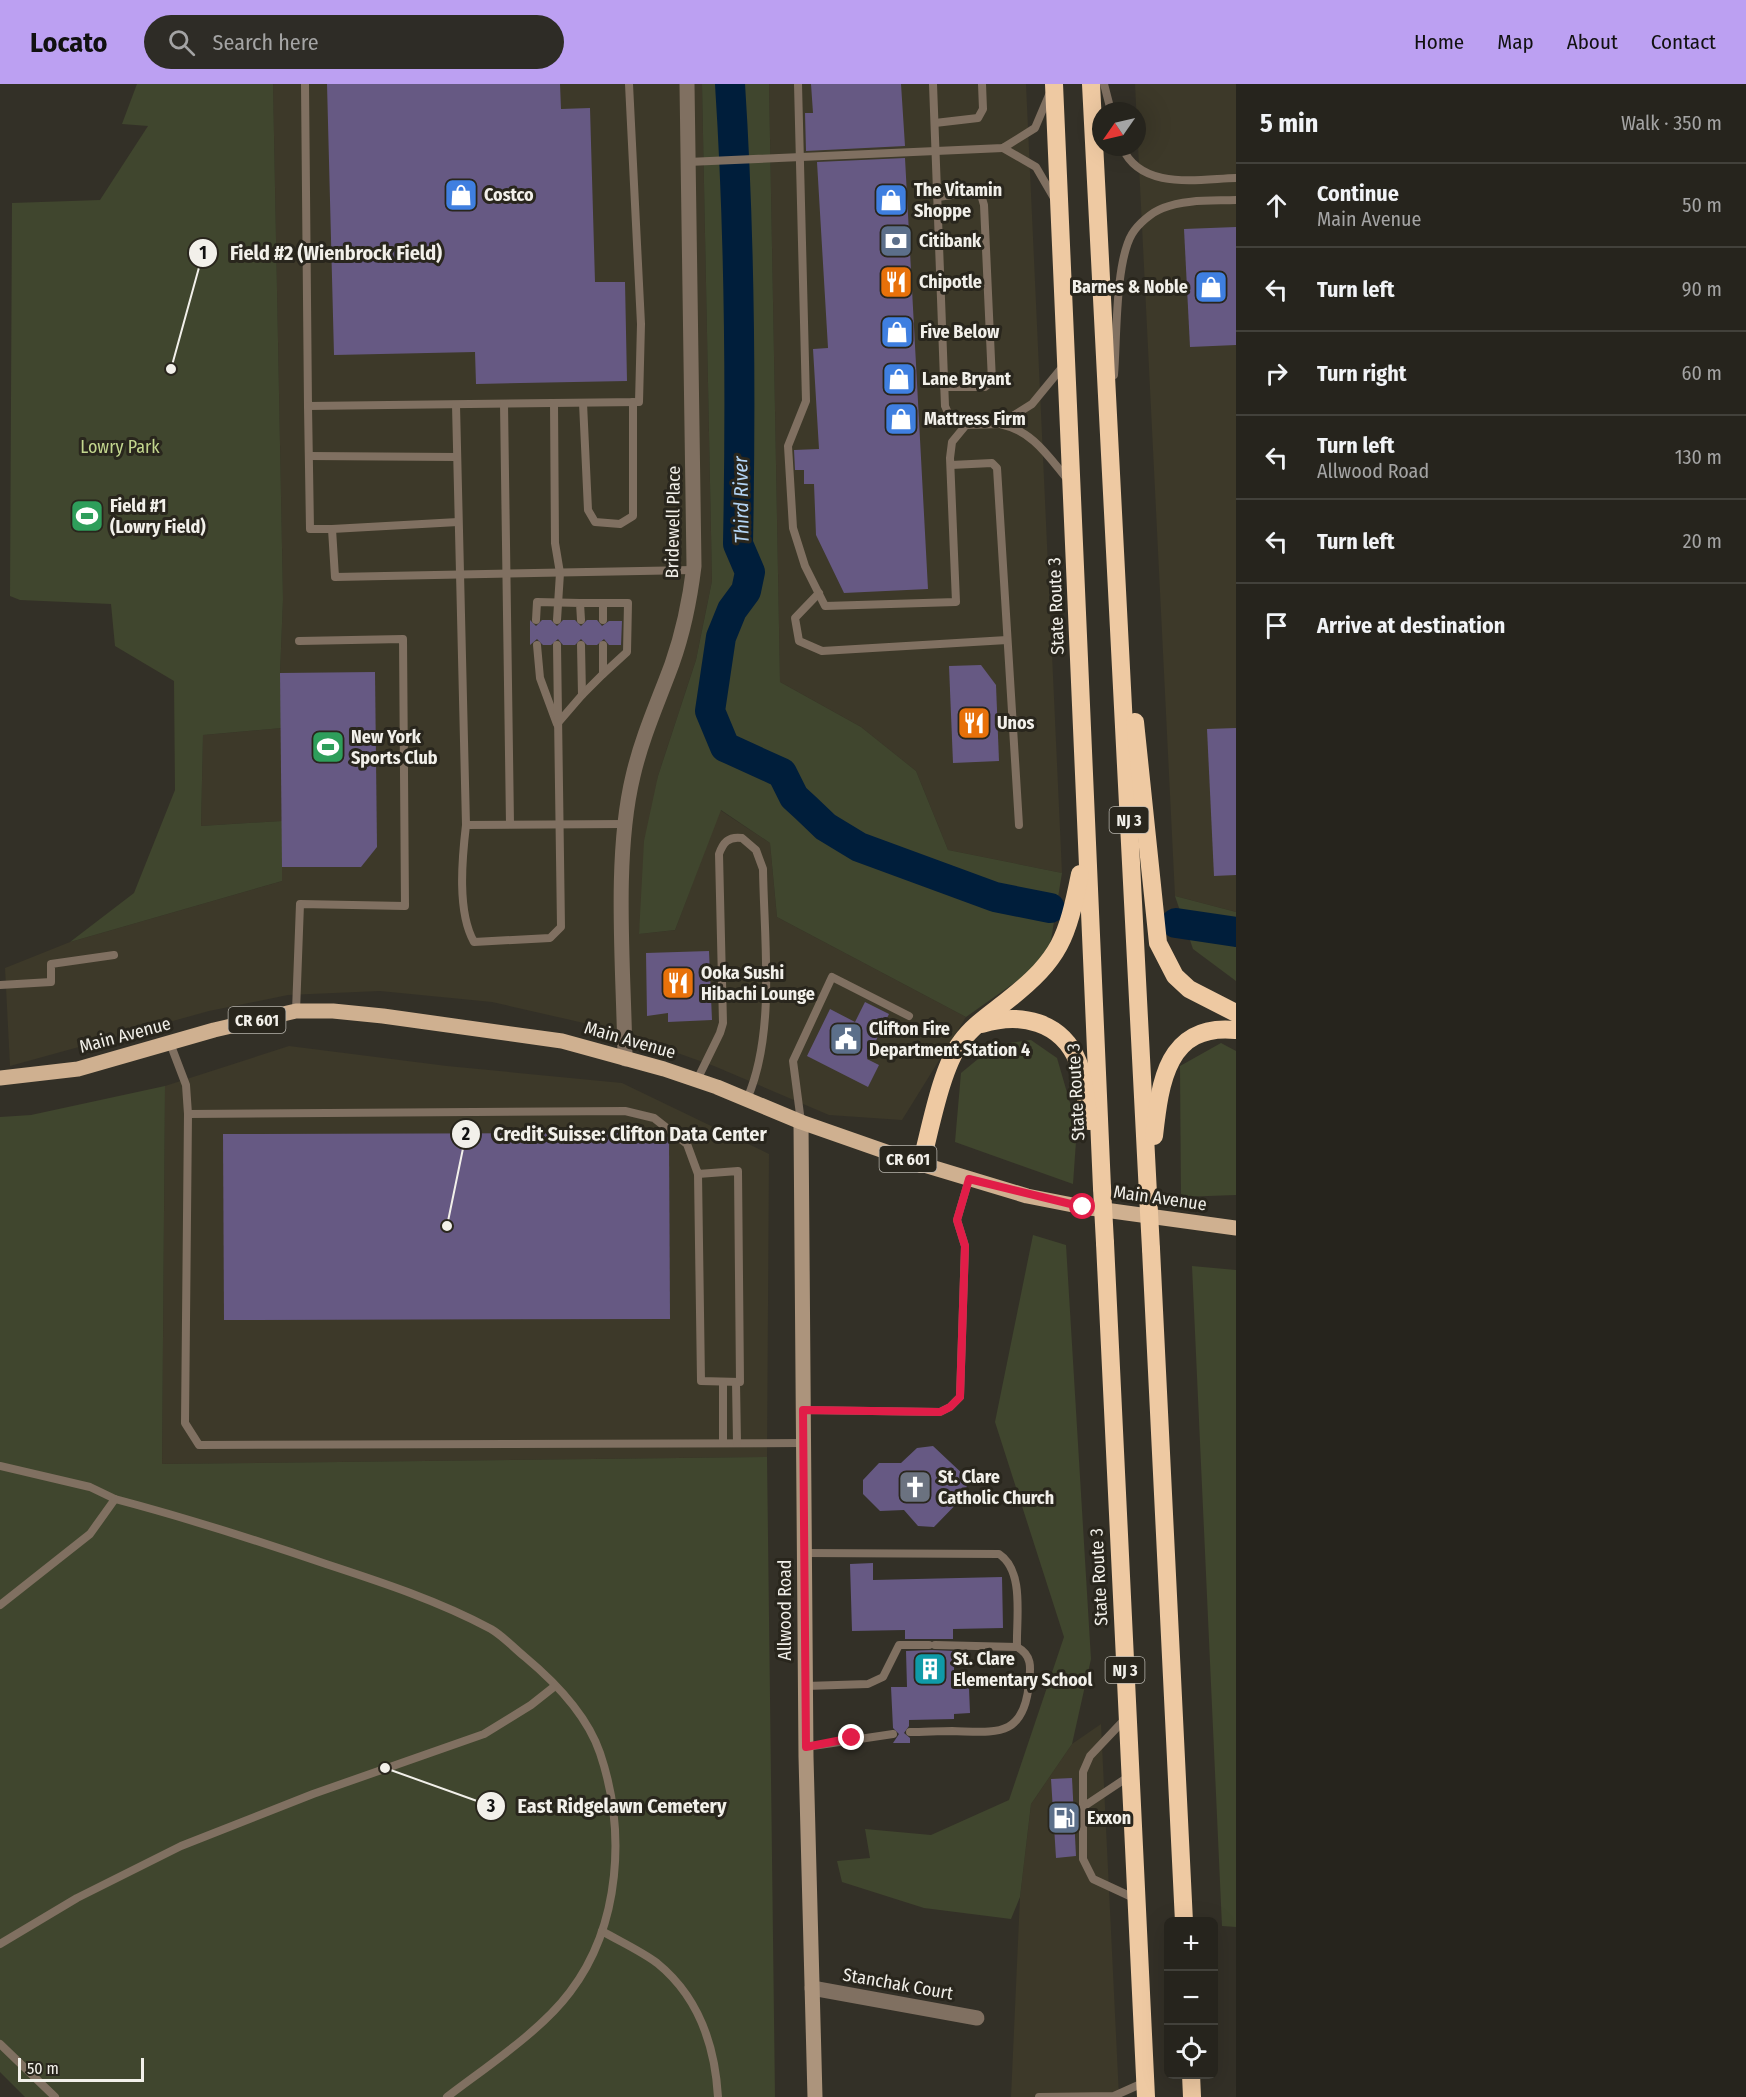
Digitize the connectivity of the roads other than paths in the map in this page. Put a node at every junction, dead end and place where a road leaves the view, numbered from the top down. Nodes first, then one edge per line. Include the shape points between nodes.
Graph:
1 (305, 84) edge
2 (630, 84) edge
3 (687, 84) edge
4 (798, 84) edge
5 (933, 84) edge
6 (982, 84) edge
7 (1053, 84) edge
8 (1091, 84) edge
9 (1104, 84) edge
10 (1109, 102) edge
11 (934, 123) junction
12 (1003, 148) junction
13 (936, 151) junction
14 (1126, 156) edge
15 (802, 157) junction
16 (688, 162) junction
17 (1236, 177) edge
18 (938, 197) junction
19 (1236, 200) edge
20 (1059, 207) junction
21 (1067, 361) junction
22 (944, 387) junction
23 (633, 402) junction
24 (554, 403) junction
25 (583, 403) junction
26 (504, 404) junction
27 (456, 405) junction
28 (308, 406) junction
29 (1000, 423) junction
30 (966, 425) junction
31 (1108, 445) junction
32 (309, 456) junction
33 (457, 457) junction
34 (951, 465) junction
35 (1072, 485) junction
36 (458, 522) junction
37 (332, 529) junction
38 (693, 570) junction
39 (560, 573) junction
40 (506, 575) junction
41 (458, 576) junction
42 (819, 593) junction
43 (558, 602) junction
44 (580, 603) junction
45 (603, 603) junction
46 (536, 620) dead end
47 (557, 620) dead end
48 (581, 620) dead end
49 (603, 620) dead end
50 (299, 640) dead end
51 (1008, 640) junction
52 (537, 645) dead end
53 (557, 645) dead end
54 (581, 645) dead end
55 (603, 645) dead end
56 (603, 674) junction
57 (582, 695) junction
58 (557, 724) junction
59 (510, 824) junction
60 (557, 824) junction
61 (625, 824) junction
62 (466, 825) junction
63 (1019, 825) dead end
64 (1086, 842) junction
65 (114, 955) dead end
66 (0, 985) edge
67 (296, 1011) junction
68 (1236, 1013) edge
69 (909, 1016) dead end
70 (974, 1027) junction
71 (1236, 1030) edge
72 (170, 1044) junction
73 (626, 1059) junction
74 (0, 1078) edge
75 (697, 1080) junction
76 (747, 1099) junction
77 (188, 1114) junction
78 (801, 1122) junction
79 (921, 1164) junction
80 (698, 1174) junction
81 (969, 1179) junction
82 (1102, 1188) junction
83 (1148, 1194) junction
84 (1236, 1228) edge
85 (723, 1382) junction
86 (736, 1382) junction
87 (803, 1410) junction
88 (723, 1443) junction
89 (737, 1443) junction
90 (803, 1443) junction
91 (0, 1466) edge
92 (115, 1499) junction
93 (805, 1553) junction
94 (0, 1605) edge
95 (1017, 1647) junction
96 (555, 1686) junction
97 (806, 1686) junction
98 (1127, 1717) junction
99 (910, 1732) dead end
100 (893, 1734) dead end
101 (806, 1747) junction
102 (1130, 1776) junction
103 (1083, 1807) junction
104 (1135, 1899) junction
105 (1184, 1917) edge
106 (602, 1931) junction
107 (0, 1944) edge
108 (812, 1988) junction
109 (977, 2018) dead end
110 (0, 2044) edge
111 (1191, 2079) edge
112 (1145, 2090) edge
113 (55, 2097) edge
114 (447, 2097) edge
115 (718, 2097) edge
116 (815, 2097) edge
117 (1039, 2097) edge
118 (1114, 2097) edge
119 (1192, 2097) edge

1 - 28 lane
2 - 23 lane via 640,324 639,402
3 - 16 street, Bridewell Place
4 - 15 lane
5 - 11 lane
6 - 11 lane via 983,109 978,118
7 - 12 lane via 1035,128
7 - 20 highway, State Route 3 / NJ 3
8 - 31 highway, NJ 3
9 - 10 lane
11 - 13 lane
12 - 13 lane
12 - 20 lane via 1036,167
13 - 15 lane
13 - 18 lane
14 - 17 lane via 1143,171 1161,178
15 - 16 lane
15 - 42 lane via 806,401 788,446 793,528
16 - 38 street, Bridewell Place
18 - 22 lane
18 - 22 lane via 980,191 984,205 992,381 985,387
19 - 31 lane via 1162,208 1132,234 1123,259
20 - 21 highway, State Route 3 / NJ 3
21 - 29 lane via 1032,404
21 - 35 highway, State Route 3 / NJ 3
22 - 30 lane via 949,414
23 - 25 lane
23 - 25 lane via 633,516 620,525 595,522 588,510
24 - 25 lane
24 - 26 lane
24 - 39 lane via 555,543
26 - 27 lane
26 - 40 lane
27 - 28 lane
27 - 33 lane
28 - 32 lane
29 - 30 lane
29 - 35 lane via 1033,438
30 - 34 lane via 952,442
31 - 68 highway via 1158,943 1175,976 1189,989
31 - 83 highway, NJ 3
32 - 33 lane
32 - 37 lane via 310,529
33 - 36 lane
34 - 42 lane via 956,602 825,606
34 - 51 lane via 992,463 997,468
35 - 64 highway, State Route 3 / NJ 3
36 - 37 lane
36 - 41 lane
37 - 41 lane via 334,577
38 - 39 lane
38 - 61 street, Bridewell Place via 672,663 641,746
39 - 40 lane
39 - 43 lane
40 - 41 lane
40 - 59 lane
41 - 62 lane
42 - 51 lane via 795,618 798,641 822,651
43 - 44 lane
43 - 46 lane via 537,602
43 - 47 lane
44 - 45 lane
44 - 48 lane
45 - 49 lane
45 - 56 lane via 628,603 627,652
50 - 67 lane via 403,639 405,906 300,904
51 - 63 lane
52 - 58 lane via 540,678
53 - 58 lane
54 - 57 lane
55 - 56 lane
56 - 57 lane
57 - 58 lane
58 - 60 lane
59 - 60 lane
59 - 62 lane
60 - 61 lane
60 - 62 lane via 561,927 550,938 474,942 466,928 462,858
61 - 73 street, Bridewell Place
64 - 70 highway via 1071,917 1055,955 1039,975
64 - 82 highway, State Route 3 / NJ 3
65 - 66 lane via 51,964 51,982
67 - 72 main road, Main Avenue / CR 601
67 - 73 main road, Main Avenue / CR 601 via 333,1011 480,1028 562,1041
69 - 78 lane via 832,977 793,1061
70 - 79 highway via 950,1062
70 - 82 highway via 1011,1018 1031,1020 1052,1029 1068,1044 1078,1063
71 - 83 highway via 1202,1032 1173,1054 1161,1085
72 - 74 main road, Main Avenue / CR 601 via 78,1069
72 - 77 lane via 186,1085
73 - 75 main road, Main Avenue / CR 601
75 - 76 main road, Main Avenue / CR 601
75 - 76 lane via 723,1023 718,854 728,839 742,838 756,850 763,880 765,1028 757,1076
76 - 78 main road, Main Avenue / CR 601
77 - 80 lane via 625,1111 654,1119 687,1144
77 - 88 lane via 185,1423 199,1445
78 - 79 main road, Main Avenue / CR 601
78 - 87 main road, Allwood Road
79 - 81 main road, Main Avenue / CR 601
80 - 85 lane via 701,1381
80 - 86 lane via 738,1171 740,1382
81 - 84 main road, Main Avenue / CR 601 via 1083,1207
81 - 87 lane via 957,1220 965,1246 960,1397 940,1412
82 - 98 highway, State Route 3 / NJ 3, bridge
83 - 105 highway, NJ 3, bridge
85 - 86 lane
85 - 88 lane
86 - 89 lane
87 - 90 main road, Allwood Road
88 - 89 lane
89 - 90 lane
90 - 93 main road, Allwood Road
91 - 92 lane via 90,1488
92 - 94 lane via 90,1534
92 - 96 lane via 207,1523 385,1583 492,1630
93 - 95 lane via 999,1554 1006,1558 1015,1578
93 - 97 main road, Allwood Road
95 - 97 lane via 899,1646 883,1677 868,1684
95 - 99 lane via 1024,1651 1031,1667 1028,1696 1023,1709 1003,1731
96 - 106 lane via 582,1719 599,1752 616,1821 611,1903
96 - 107 lane via 484,1734 313,1794 181,1846 77,1898
97 - 101 main road, Allwood Road
98 - 102 highway, State Route 3 / NJ 3
98 - 103 lane via 1090,1756 1083,1772
100 - 101 lane
101 - 108 main road, Allwood Road
102 - 103 lane
102 - 104 highway, State Route 3 / NJ 3
103 - 104 lane via 1083,1859 1093,1879
104 - 112 highway, State Route 3 / NJ 3
106 - 114 lane via 570,1992 526,2035
106 - 115 lane via 657,1963 685,1992 706,2027
108 - 109 street, Stanchak Court
108 - 116 main road, Allwood Road
110 - 113 lane
111 - 119 highway
112 - 118 lane
117 - 118 lane

